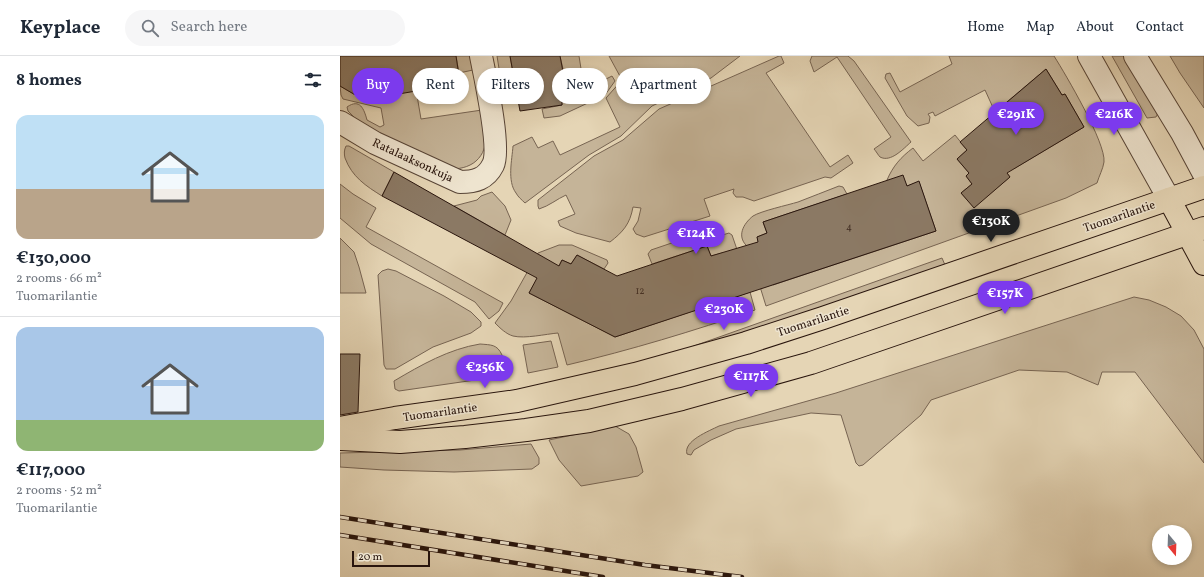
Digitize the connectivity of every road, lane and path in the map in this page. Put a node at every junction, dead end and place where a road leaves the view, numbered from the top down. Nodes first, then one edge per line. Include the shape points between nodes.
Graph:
1 (481, 56) edge
2 (1089, 56) edge
3 (1135, 56) edge
4 (340, 122) edge
5 (1204, 174) edge
6 (1204, 187) edge
7 (1169, 199) junction
8 (1196, 231) edge
9 (1204, 264) edge
10 (340, 428) edge
11 (340, 439) edge

1 - 4 street, Ratalaaksonkuja via 496,142 494,164 485,176 474,182 460,182 375,143
2 - 7 street
3 - 5 street
6 - 7 main road, Tuomarilantie
7 - 8 main road
7 - 10 main road, Tuomarilantie via 823,318 635,374 517,401
8 - 9 main road
8 - 11 main road, Tuomarilantie via 811,363 682,399 589,420 526,430 400,442

